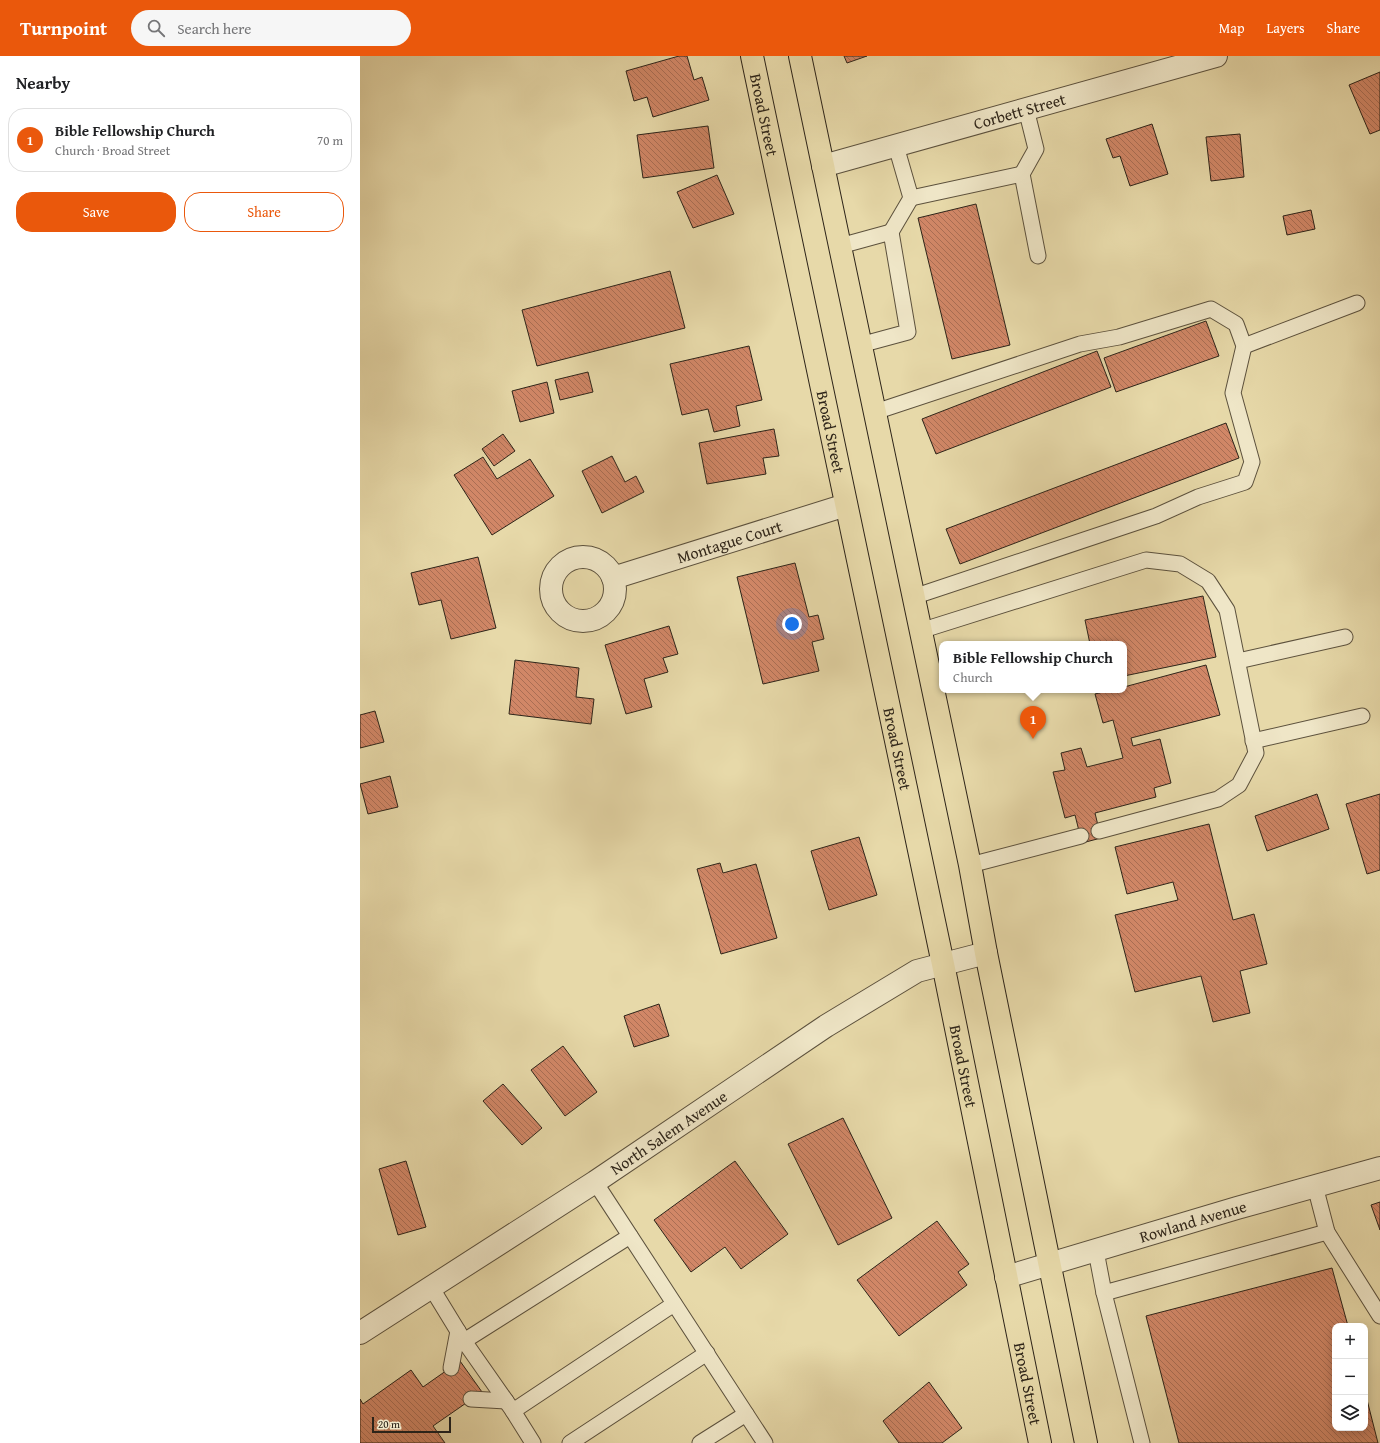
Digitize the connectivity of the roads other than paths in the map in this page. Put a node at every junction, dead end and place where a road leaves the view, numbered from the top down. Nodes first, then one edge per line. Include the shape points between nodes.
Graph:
1 (752, 56) edge
2 (800, 56) edge
3 (1216, 56) edge
4 (1026, 109) junction
5 (896, 146) junction
6 (823, 166) junction
7 (1022, 174) junction
8 (911, 198) junction
9 (891, 232) junction
10 (840, 246) junction
11 (1038, 256) dead end
12 (1357, 303) dead end
13 (860, 345) junction
14 (1244, 346) junction
15 (875, 412) junction
16 (846, 505) junction
17 (613, 578) dead end
18 (913, 597) junction
19 (920, 631) junction
20 (1345, 637) dead end
21 (1238, 662) junction
22 (1362, 716) dead end
23 (1254, 741) junction
24 (1099, 831) dead end
25 (1081, 836) dead end
26 (970, 865) junction
27 (986, 953) junction
28 (943, 964) junction
29 (1380, 1168) edge
30 (595, 1182) junction
31 (1315, 1186) junction
32 (1327, 1232) junction
33 (630, 1236) junction
34 (1096, 1250) junction
35 (1050, 1264) junction
36 (1006, 1277) junction
37 (432, 1288) junction
38 (1104, 1293) junction
39 (674, 1304) junction
40 (1380, 1316) edge
41 (360, 1333) edge
42 (461, 1336) junction
43 (707, 1353) junction
44 (450, 1368) dead end
45 (471, 1399) dead end
46 (509, 1406) junction
47 (746, 1414) junction
48 (533, 1443) edge
49 (570, 1443) edge
50 (700, 1443) edge
51 (765, 1443) edge
52 (1040, 1443) edge
53 (1086, 1443) edge
54 (1142, 1443) edge

1 - 16 main road, Broad Street
2 - 6 main road
3 - 4 street, Corbett Street
4 - 5 street, Corbett Street
4 - 7 lane via 1036,149
5 - 6 street, Corbett Street
5 - 8 lane
6 - 10 main road
7 - 8 lane
7 - 11 lane
8 - 9 lane
9 - 10 lane
9 - 13 lane via 908,332
10 - 13 main road
12 - 14 lane
13 - 15 main road
14 - 15 lane via 1236,324 1211,309 1119,337 1080,344
14 - 18 lane via 1233,393 1252,462 1245,482 1198,497 1156,516
15 - 18 main road
16 - 17 street, Montague Court
16 - 28 main road, Broad Street
18 - 19 main road
19 - 21 lane via 1146,560 1180,564 1208,580 1227,610
19 - 26 main road
20 - 21 lane
21 - 23 lane
22 - 23 lane
23 - 24 lane via 1256,753 1239,785 1218,799
25 - 26 lane
26 - 27 main road
27 - 28 street, North Salem Avenue
27 - 35 main road
28 - 30 street, North Salem Avenue via 917,970 826,1026
28 - 36 main road, Broad Street
29 - 31 street, Rowland Avenue
30 - 33 lane
30 - 37 street, North Salem Avenue
31 - 32 lane
31 - 34 street, Rowland Avenue
32 - 38 lane
32 - 40 lane
33 - 39 lane
33 - 42 lane
34 - 35 street, Rowland Avenue
34 - 38 lane
35 - 36 street, Rowland Avenue
35 - 53 main road
36 - 52 main road, Broad Street
37 - 41 street, North Salem Avenue
37 - 42 lane
38 - 54 lane
39 - 43 lane
39 - 46 lane
42 - 44 lane
42 - 46 lane
43 - 47 lane
43 - 49 lane
45 - 46 lane
46 - 48 lane
47 - 50 lane
47 - 51 lane

